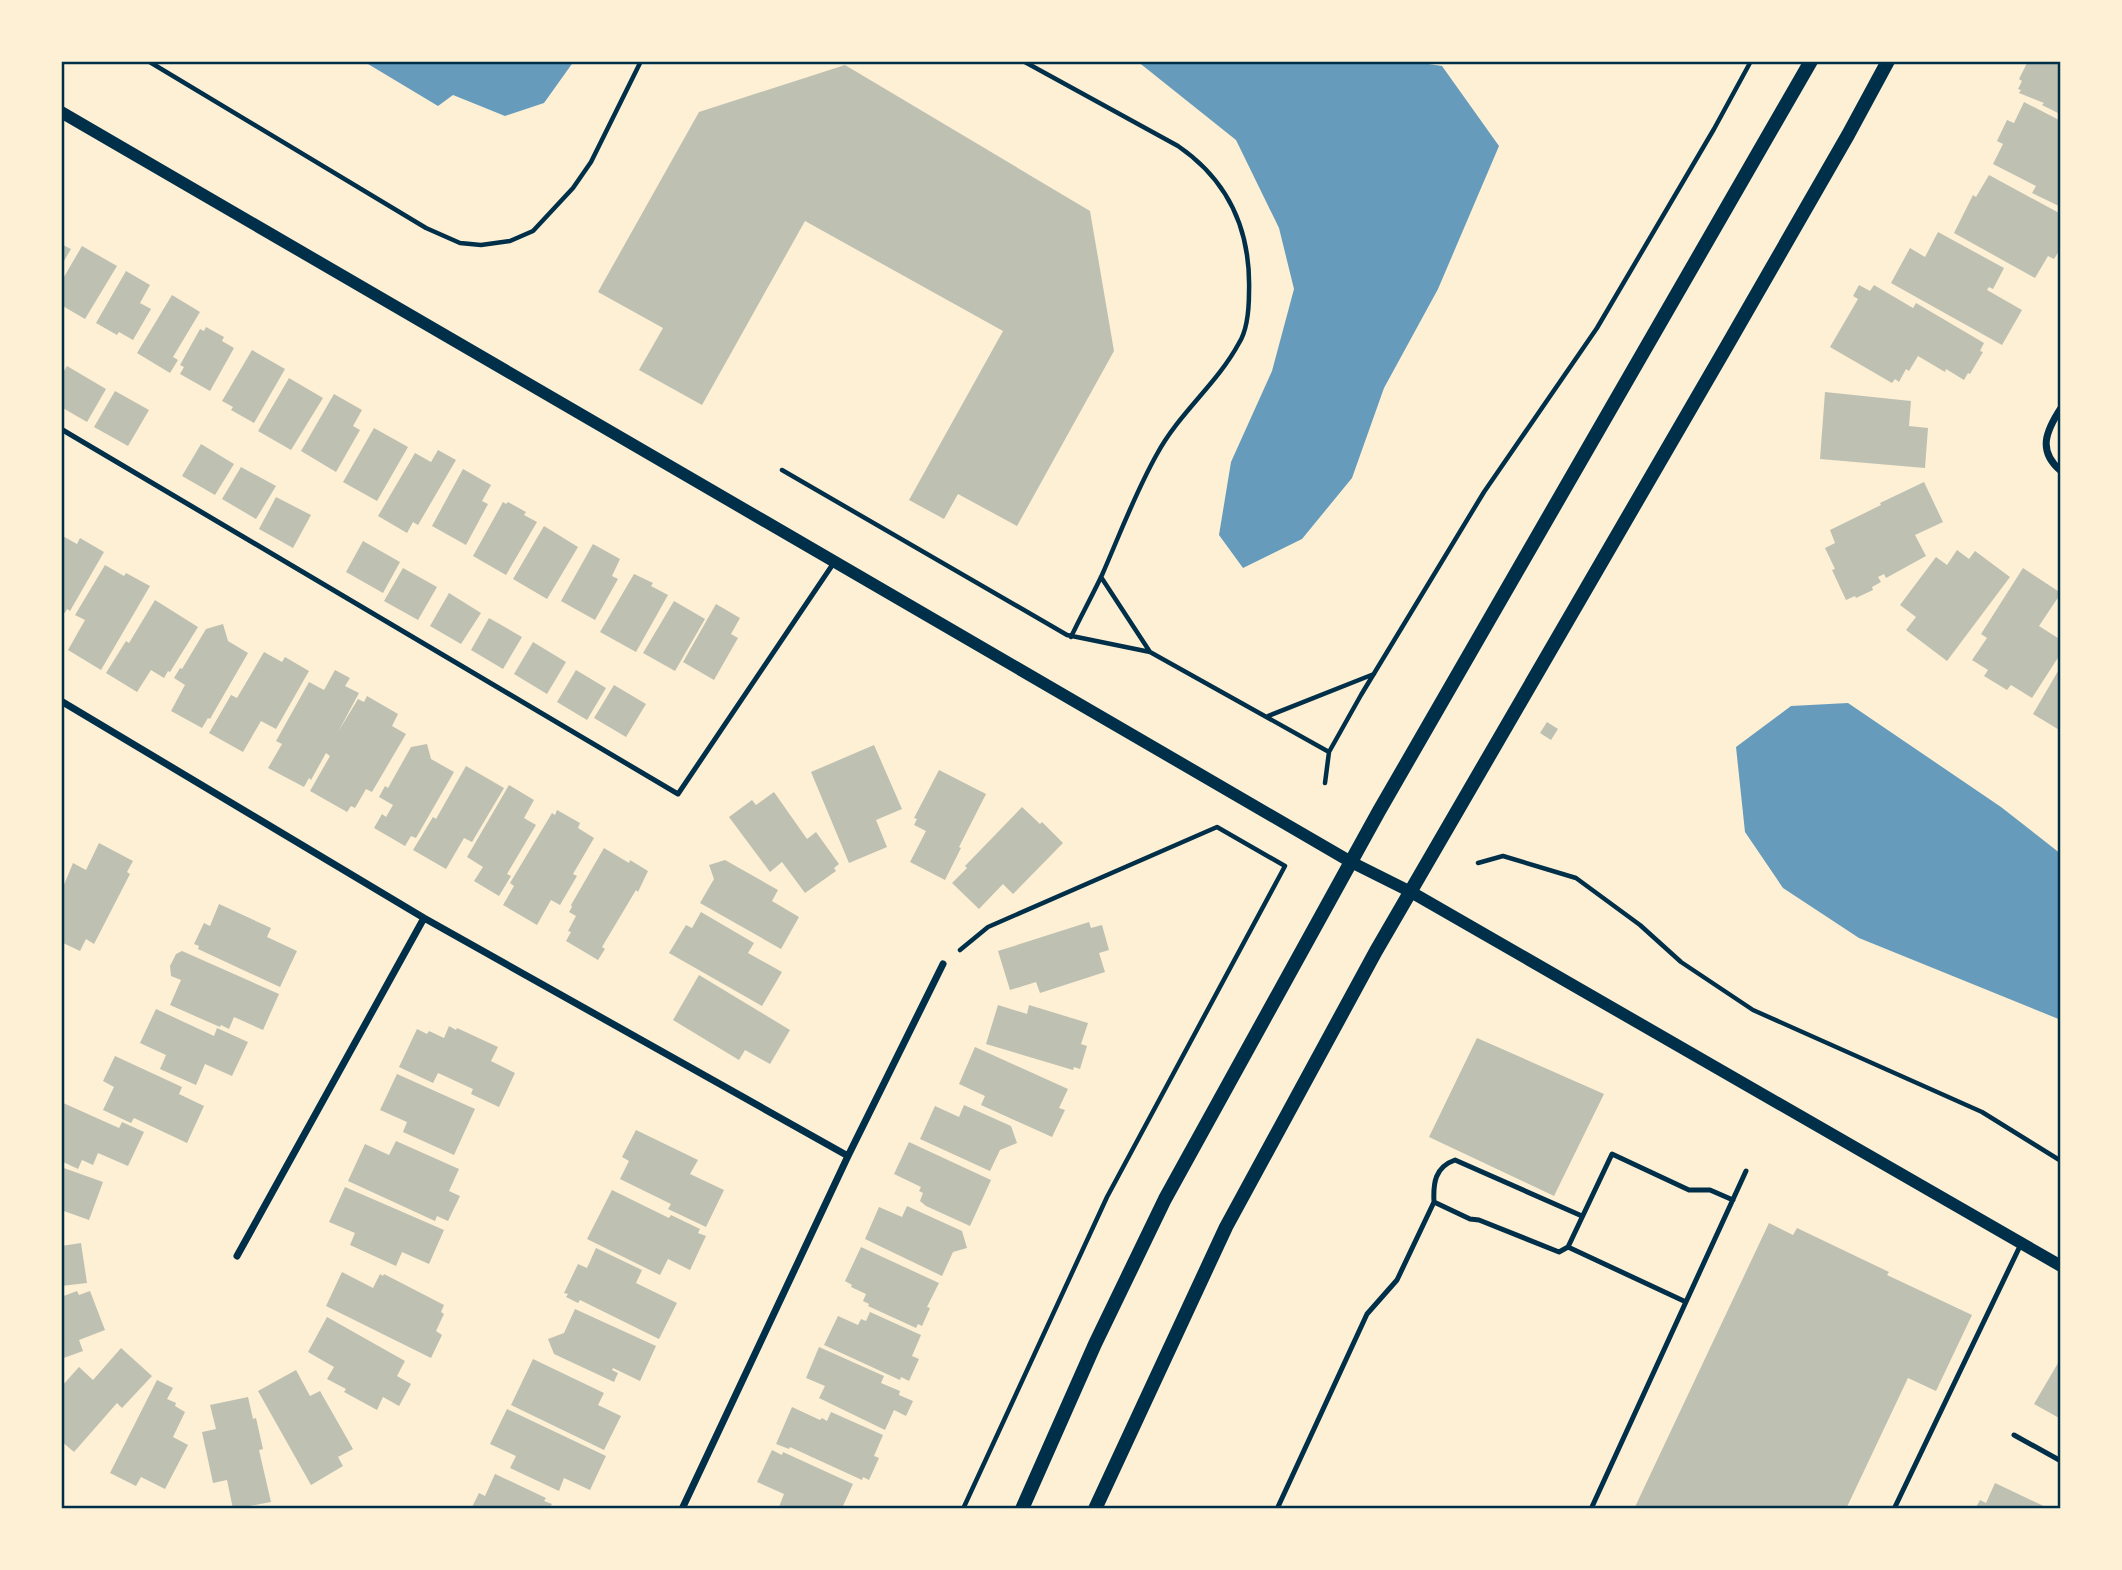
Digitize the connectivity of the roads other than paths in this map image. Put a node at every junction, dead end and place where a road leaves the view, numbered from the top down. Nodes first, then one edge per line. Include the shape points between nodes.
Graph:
1 (1811, 61) edge
2 (1888, 61) edge
3 (61, 112) edge
4 (2061, 408) edge
5 (61, 429) edge
6 (2061, 471) edge
7 (835, 561) junction
8 (61, 701) edge
9 (1350, 862) junction
10 (1411, 892) junction
11 (424, 919) junction
12 (943, 964) road end
13 (848, 1156) junction
14 (1746, 1171) dead end
15 (1733, 1200) junction
16 (1434, 1202) junction
17 (1582, 1216) junction
18 (2021, 1244) junction
19 (1568, 1247) junction
20 (237, 1256) dead end
21 (2061, 1266) edge
22 (1686, 1302) junction
23 (2014, 1435) dead end
24 (2061, 1461) edge
25 (682, 1509) edge
26 (1022, 1509) edge
27 (1095, 1509) edge
28 (1277, 1509) edge
29 (1591, 1509) edge
30 (1894, 1509) edge

1 - 9 main road
2 - 10 main road
3 - 7 street
4 - 6 street via 2045,441 2050,463
5 - 7 lane via 678,794
7 - 9 street
8 - 11 street
9 - 10 street
9 - 26 main road via 1165,1199
10 - 18 street
10 - 27 main road via 1226,1227
11 - 13 street
11 - 20 street
12 - 13 street
13 - 25 street
14 - 15 lane
15 - 17 lane via 1710,1190 1689,1190 1612,1154
15 - 22 lane
16 - 17 lane via 1436,1174 1455,1160
16 - 19 lane via 1559,1252
16 - 28 lane via 1396,1280 1367,1314
17 - 19 lane
18 - 21 street
18 - 30 lane
19 - 22 lane
22 - 29 lane
23 - 24 lane

